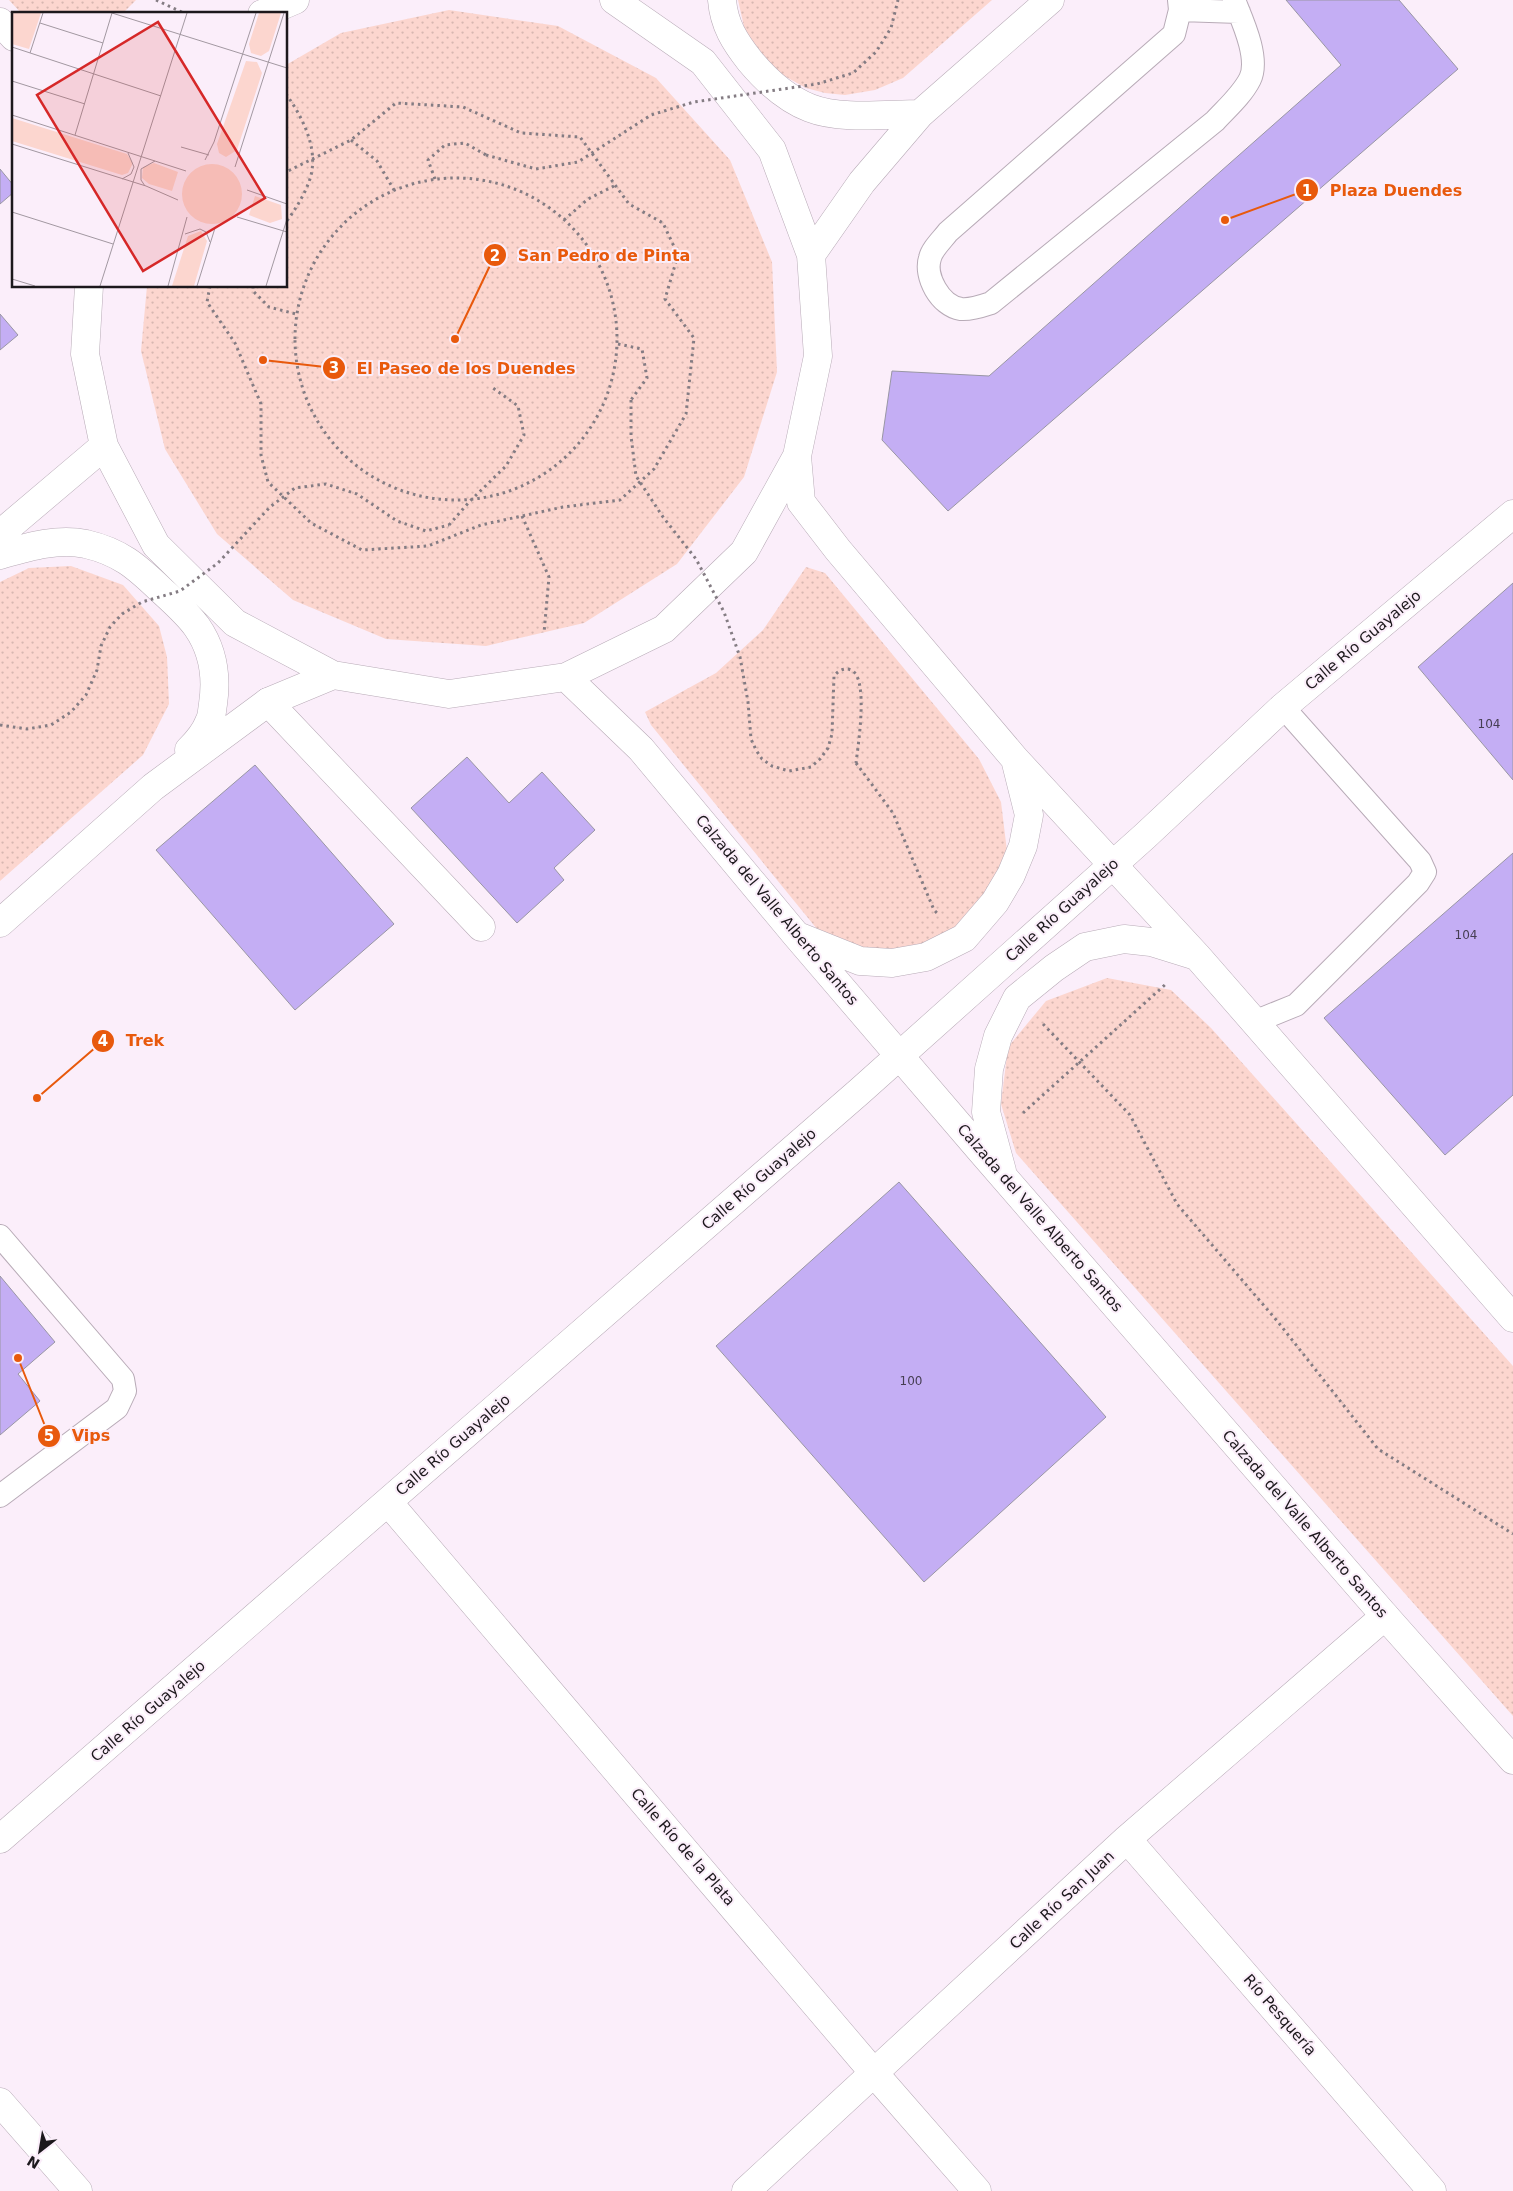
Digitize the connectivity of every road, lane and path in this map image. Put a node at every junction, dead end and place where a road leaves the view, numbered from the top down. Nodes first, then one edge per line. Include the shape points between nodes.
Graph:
1 (156, 0) edge
2 (295, 0) edge
3 (614, 0) edge
4 (722, 0) edge
5 (898, 0) edge
6 (1050, 0) edge
7 (1179, 5) edge
8 (1236, 6) edge
9 (182, 12) edge
10 (267, 12) edge
11 (0, 22) edge
12 (12, 35) edge
13 (288, 97) edge
14 (920, 114) junction
15 (351, 140) junction
16 (288, 171) edge
17 (435, 180) junction
18 (614, 186) junction
19 (394, 190) junction
20 (288, 219) edge
21 (564, 220) junction
22 (812, 255) junction
23 (89, 288) edge
24 (210, 288) edge
25 (253, 288) edge
26 (296, 314) junction
27 (618, 344) junction
28 (493, 388) dead end
29 (104, 446) junction
30 (797, 456) junction
31 (470, 500) junction
32 (1513, 514) edge
33 (522, 516) junction
34 (0, 534) edge
35 (0, 555) edge
36 (544, 633) dead end
37 (333, 675) junction
38 (566, 678) junction
39 (268, 702) junction
40 (1283, 707) junction
41 (0, 724) edge
42 (1015, 759) junction
43 (153, 787) junction
44 (1112, 866) junction
45 (0, 924) edge
46 (481, 928) dead end
47 (796, 935) junction
48 (964, 938) junction
49 (1197, 956) junction
50 (1171, 979) dead end
51 (1017, 998) junction
52 (1254, 1022) junction
53 (900, 1055) junction
54 (1080, 1061) junction
55 (1018, 1117) dead end
56 (1003, 1175) junction
57 (0, 1236) edge
58 (1513, 1318) edge
59 (0, 1496) edge
60 (388, 1502) junction
61 (1513, 1534) edge
62 (1385, 1616) junction
63 (1513, 1760) edge
64 (0, 1839) edge
65 (1127, 1839) junction
66 (874, 2073) junction
67 (0, 2102) edge
68 (78, 2191) edge
69 (746, 2191) edge
70 (977, 2191) edge
71 (1432, 2191) edge

1 - 9 path
2 - 10 main road
3 - 22 main road via 703,62 772,150
4 - 14 main road via 723,13 733,39 759,71 792,100 841,114
5 - 17 path, bridge via 891,28 876,52 853,73 817,84 694,102 651,115 578,162 536,169 486,155 465,143 445,145 428,160
6 - 14 main road
7 - 8 lane
7 - 8 lane via 1174,34 948,232 930,256 927,271 940,298 960,309 991,303 1215,121 1251,77 1254,56
11 - 12 main road
13 - 20 path, bridge via 300,114 311,143 312,170 297,207
14 - 22 main road via 862,182
15 - 16 path
15 - 18 path via 396,103 463,107 521,133 580,136
15 - 19 path via 377,161
17 - 19 path
17 - 21 path via 481,180 525,194
18 - 21 path via 588,199
18 - 33 path via 630,204 663,223 678,255 665,300 694,338 686,414 654,469 620,500
19 - 26 path via 358,210 328,239 308,274
21 - 27 path via 593,255 612,298
22 - 30 main road via 818,356
23 - 29 main road via 85,354
24 - 33 path via 207,302 235,344 261,404 261,454 268,482 311,523 362,550 428,546 481,525
25 - 26 path via 269,307
26 - 31 path via 295,362 310,409 338,450 376,480 421,497
27 - 31 path via 610,390 589,432 557,467 516,490
27 - 48 path, bridge via 642,349 647,378 631,400 636,476 696,559 724,612 740,657 751,739 756,750 772,766 790,771 811,766 828,748 832,734 834,676 840,670 849,669 856,673 861,712 856,763 893,813 934,910
28 - 31 path via 518,406 524,435 506,466
29 - 34 main road
29 - 37 main road via 156,545 235,623
30 - 38 main road via 744,552 724,572 664,629
30 - 42 main road via 801,502
31 - 41 path, bridge via 449,525 426,531 397,521 357,494 326,484 295,488 270,507 218,563 180,591 142,602 122,614 110,627 86,695 72,712 43,727 27,729
32 - 40 main road, Calle Río Guayalejo
33 - 36 path via 549,577
35 - 43 main road via 62,541 111,552 132,563 199,629 213,661 215,688 210,721 198,740
37 - 38 main road via 449,694
37 - 39 main road
38 - 47 main road, Calzada del Valle Alberto Santos via 641,749
39 - 43 main road
39 - 46 main road
40 - 44 main road, Calle Río Guayalejo
40 - 52 lane via 1420,861 1424,872 1418,883 1296,1005
42 - 44 main road
42 - 48 main road via 1029,815 1023,846 996,902
43 - 45 main road
44 - 49 main road
44 - 53 main road, Calle Río Guayalejo
47 - 48 main road via 860,961 892,963 926,957
47 - 53 main road, Calzada del Valle Alberto Santos
49 - 51 main road via 1151,942 1124,939 1085,947
49 - 52 main road
50 - 54 path
51 - 54 path
51 - 56 main road via 998,1036 989,1068 986,1112
52 - 58 main road
53 - 56 main road, Calzada del Valle Alberto Santos
53 - 60 main road, Calle Río Guayalejo
54 - 55 path
54 - 61 path via 1130,1115 1177,1204 1278,1322 1378,1449
56 - 62 main road, Calzada del Valle Alberto Santos
57 - 59 lane via 123,1379 125,1391 117,1408
60 - 64 main road, Calle Río Guayalejo
60 - 66 main road, Calle Río de la Plata
62 - 63 main road, Calzada del Valle Alberto Santos
62 - 65 main road, Calle Río San Juan
65 - 66 main road, Calle Río San Juan
65 - 71 main road, Río Pesquería
66 - 69 main road, Calle Río San Juan
66 - 70 main road, Calle Río de la Plata
67 - 68 main road

